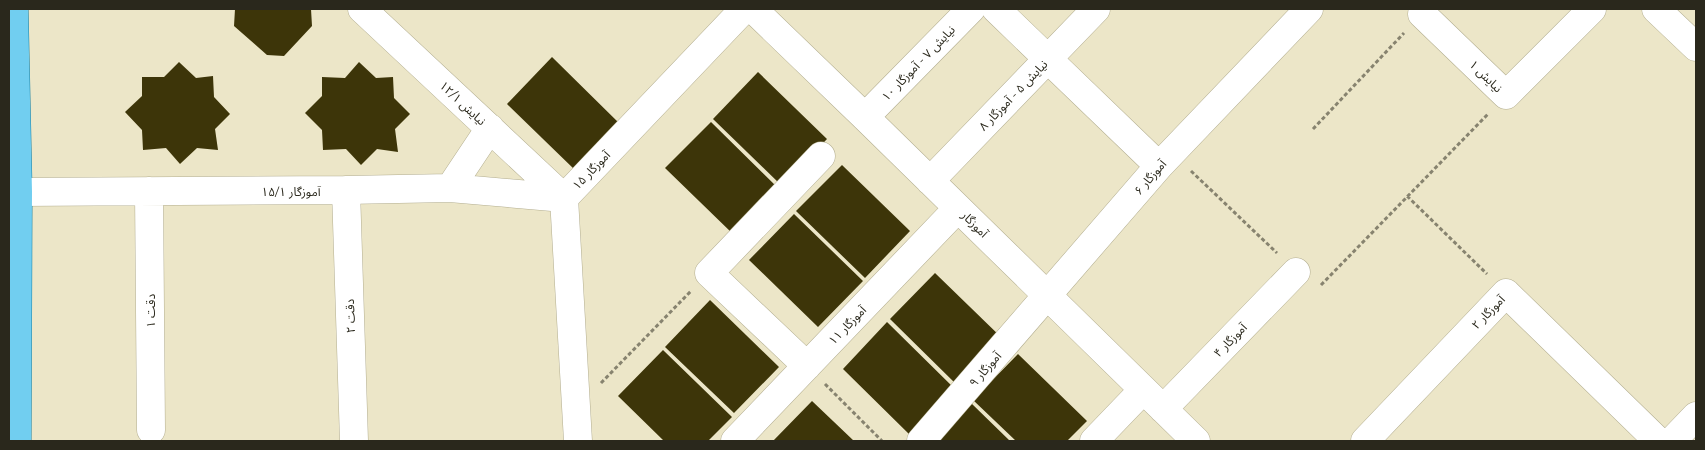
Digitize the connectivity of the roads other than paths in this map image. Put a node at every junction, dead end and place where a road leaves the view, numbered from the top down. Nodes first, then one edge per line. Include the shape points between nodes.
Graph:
1 (14, 9) edge
2 (362, 9) edge
3 (744, 9) edge
4 (752, 9) edge
5 (971, 9) edge
6 (996, 9) edge
7 (1096, 9) edge
8 (1309, 9) edge
9 (1592, 9) edge
10 (1656, 9) edge
11 (1422, 14) road end
12 (1696, 47) edge
13 (1048, 58) junction
14 (865, 117) junction
15 (490, 128) junction
16 (821, 156) dead end
17 (1166, 160) junction
18 (930, 181) junction
19 (450, 188) junction
20 (346, 190) junction
21 (149, 191) junction
22 (18, 192) junction
23 (564, 198) junction
24 (958, 208) junction
25 (1296, 272) road end
26 (1048, 296) junction
27 (807, 366) junction
28 (1143, 390) junction
29 (1163, 409) junction
30 (1696, 416) edge
31 (151, 430) dead end
32 (17, 441) edge
33 (354, 441) edge
34 (578, 441) edge
35 (735, 441) edge
36 (922, 441) edge
37 (1094, 441) edge
38 (1196, 441) edge
39 (1365, 441) edge
40 (1658, 441) edge
41 (1672, 441) edge

1 - 22 main road
2 - 15 street, نیایش ۱۲/۱
3 - 23 street, آموزگار ۱۵
4 - 14 street, آموزگار
5 - 14 street, نیایش ۷ - آموزگار ۱۰
6 - 13 street
7 - 13 street, نیایش ۵ - آموزگار ۸
8 - 17 street, آموزگار ۶
9 - 11 street, نیایش ۱ via 1506,95
10 - 12 street
13 - 17 street
13 - 18 street, نیایش ۵ - آموزگار ۸
14 - 18 street, آموزگار
15 - 19 street
15 - 23 street, نیایش ۱۲/۱
16 - 27 street via 710,273
17 - 26 street, آموزگار ۶
18 - 24 street, آموزگار
19 - 20 street, آموزگار ۱۵/۱
19 - 23 street, آموزگار ۱۵/۱
20 - 21 street, آموزگار ۱۵/۱
20 - 33 street, دقت ۲
21 - 22 street, آموزگار ۱۵/۱
21 - 31 street, دقت ۱
22 - 32 main road
23 - 34 street, آموزگار ۱۵
24 - 26 street, آموزگار
24 - 27 street, آموزگار ۱۱
25 - 29 street, آموزگار ۴
26 - 28 street, آموزگار
26 - 36 street, آموزگار ۹
27 - 35 street, آموزگار ۱۱
28 - 29 street, آموزگار
28 - 37 street
29 - 38 street, آموزگار
30 - 41 street
39 - 40 street, آموزگار ۲ via 1506,292

